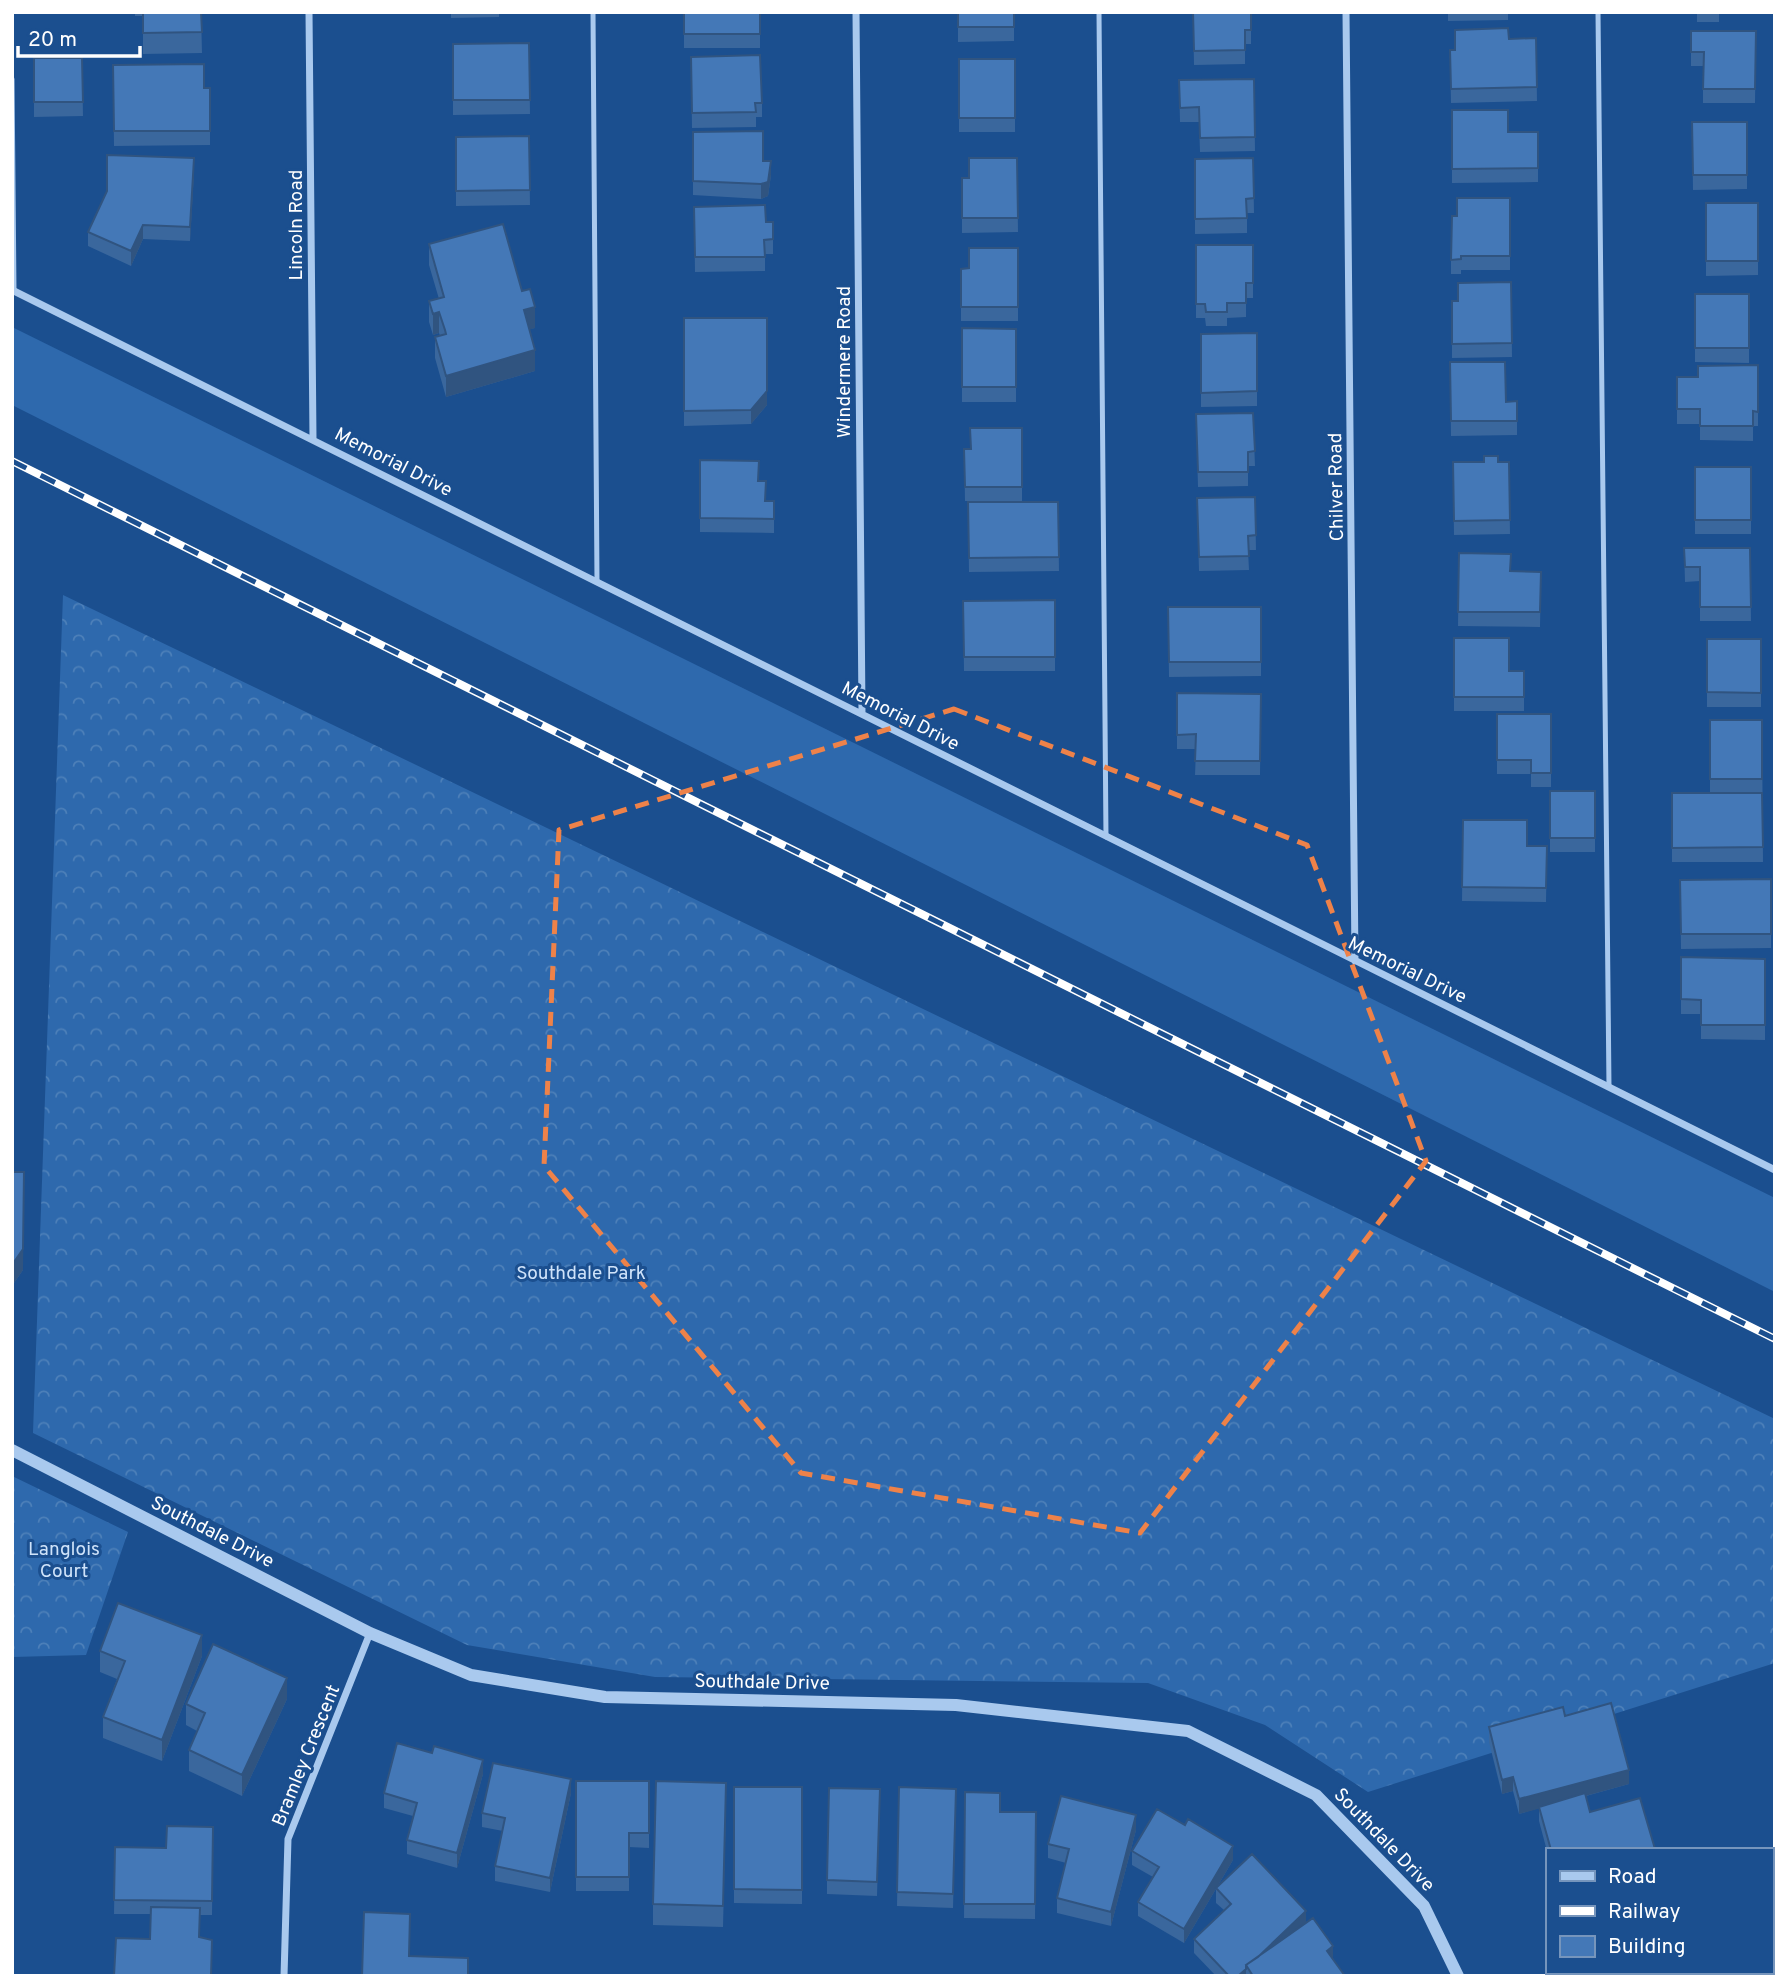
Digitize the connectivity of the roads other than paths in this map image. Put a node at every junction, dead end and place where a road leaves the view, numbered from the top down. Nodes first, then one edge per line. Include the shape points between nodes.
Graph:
1 (309, 12) edge
2 (593, 12) edge
3 (856, 12) edge
4 (1099, 12) edge
5 (1346, 12) edge
6 (1598, 12) edge
7 (12, 79) edge
8 (13, 291) edge
9 (313, 438) junction
10 (597, 582) junction
11 (862, 712) junction
12 (1106, 837) junction
13 (1354, 961) junction
14 (1609, 1087) junction
15 (1775, 1170) edge
16 (12, 1450) edge
17 (370, 1633) junction
18 (284, 1976) edge
19 (1458, 1976) edge

1 - 9 street, Lincoln Road
2 - 10 lane
3 - 11 street, Windermere Road
4 - 12 lane
5 - 13 street, Chilver Road
6 - 14 lane
7 - 8 lane
8 - 9 street, Memorial Drive
9 - 10 street, Memorial Drive
10 - 11 street, Memorial Drive
11 - 12 street, Memorial Drive
12 - 13 street, Memorial Drive
13 - 14 street, Memorial Drive
14 - 15 street, Memorial Drive
16 - 17 street, Southdale Drive
17 - 18 street, Bramley Crescent via 288,1839
17 - 19 street, Southdale Drive via 471,1675 605,1697 956,1705 1188,1731 1316,1795 1424,1906

